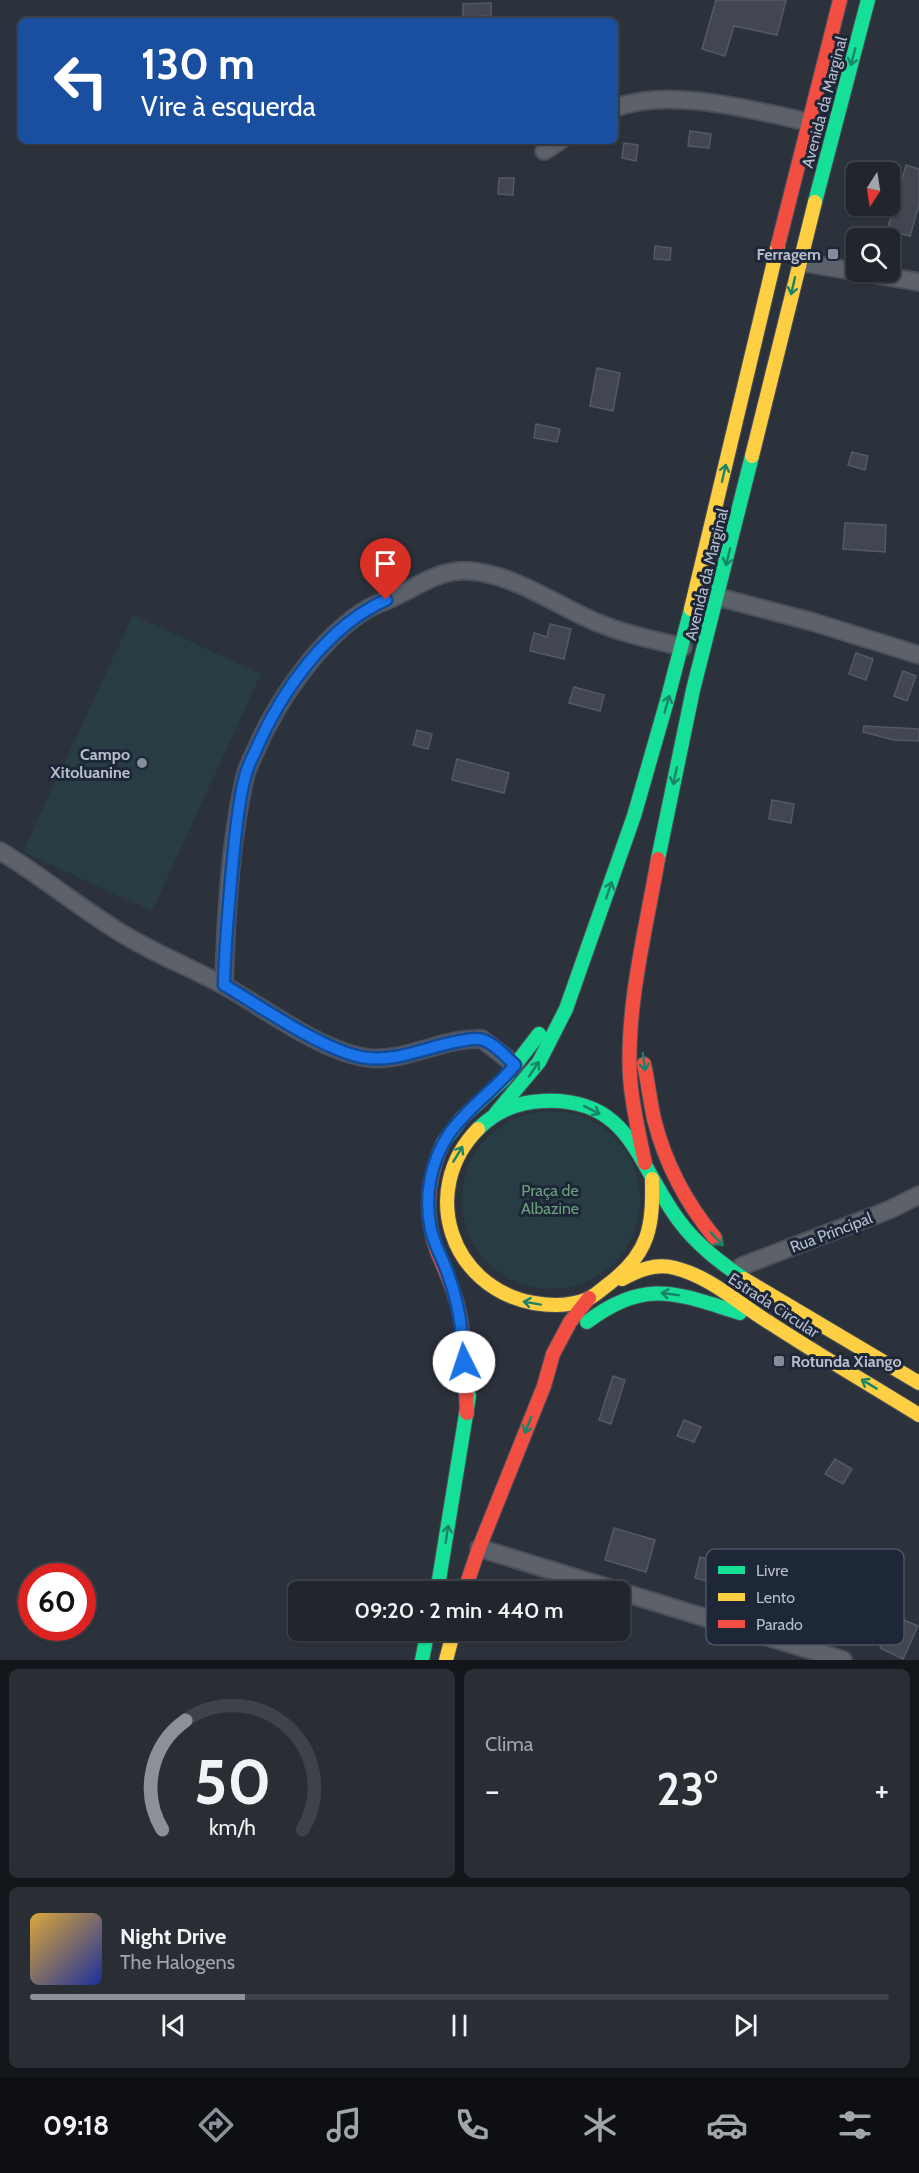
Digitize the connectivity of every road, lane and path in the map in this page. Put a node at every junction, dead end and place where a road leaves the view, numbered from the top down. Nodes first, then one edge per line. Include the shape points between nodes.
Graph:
1 (840, 0) edge
2 (868, 0) edge
3 (618, 107) edge
4 (808, 122) junction
5 (555, 144) edge
6 (544, 151) dead end
7 (799, 262) junction
8 (919, 282) edge
9 (718, 597) junction
10 (683, 647) junction
11 (919, 655) edge
12 (0, 850) edge
13 (637, 983) junction
14 (224, 985) junction
15 (570, 992) junction
16 (515, 1065) junction
17 (496, 1113) junction
18 (645, 1164) junction
19 (652, 1179) junction
20 (919, 1195) edge
21 (460, 1256) junction
22 (742, 1266) junction
23 (603, 1288) junction
24 (589, 1298) junction
25 (809, 1319) junction
26 (766, 1321) junction
27 (919, 1383) edge
28 (544, 1386) junction
29 (467, 1413) junction
30 (919, 1414) edge
31 (479, 1548) junction
32 (439, 1581) edge
33 (468, 1581) edge
34 (706, 1618) edge
35 (426, 1641) edge
36 (451, 1641) edge
37 (794, 1645) edge
38 (422, 1660) edge
39 (446, 1660) edge
40 (843, 1660) edge

1 - 4 main road, Avenida da Marginal
2 -> 7 main road, Avenida da Marginal
3 - 4 street via 643,101 686,100
10 -> 4 main road, Avenida da Marginal
5 - 6 street
7 - 8 street
7 -> 9 main road, Avenida da Marginal
9 - 11 street
9 -> 13 main road, Avenida da Marginal via 693,690
10 - 14 street via 599,623 524,587 471,572 448,572 433,577 349,622 309,661 282,700 245,775 227,918
15 -> 10 main road, Avenida da Marginal via 635,815
12 - 14 street via 128,937
13 - 18 main road, Avenida da Marginal via 630,1077
13 -> 22 main road via 654,1122 667,1159 703,1224
14 - 16 street via 316,1039 363,1057 388,1057 476,1039 488,1042
15 - 16 main road
17 -> 15 main road, Avenida da Marginal via 545,1052
16 - 29 main road via 450,1133 439,1152 429,1185 431,1230 459,1312
17 -> 18 main road via 523,1102 553,1099 582,1105 608,1118 630,1138
21 -> 17 main road via 448,1226 446,1193 453,1162 471,1134
18 - 19 main road
19 - 23 main road via 651,1222 641,1250 626,1272
19 - 25 main road, Estrada Circular via 671,1211 697,1241 749,1283
20 - 22 street, Rua Principal
24 -> 21 main road via 561,1305 531,1304 503,1295 479,1278
21 - 29 main road via 472,1314 474,1351
22 - 25 main road
23 - 24 main road
23 - 26 main road, Estrada Circular via 648,1266 674,1268 738,1300
24 - 28 main road via 561,1337
25 - 27 main road, Estrada Circular
26 -> 28 main road via 685,1296 656,1292 632,1295 608,1305 586,1322
30 -> 26 main road, Estrada Circular
28 -> 31 main road
32 -> 29 main road
31 - 33 main road
31 - 34 street
35 - 38 main road
36 - 39 main road
37 - 40 street

